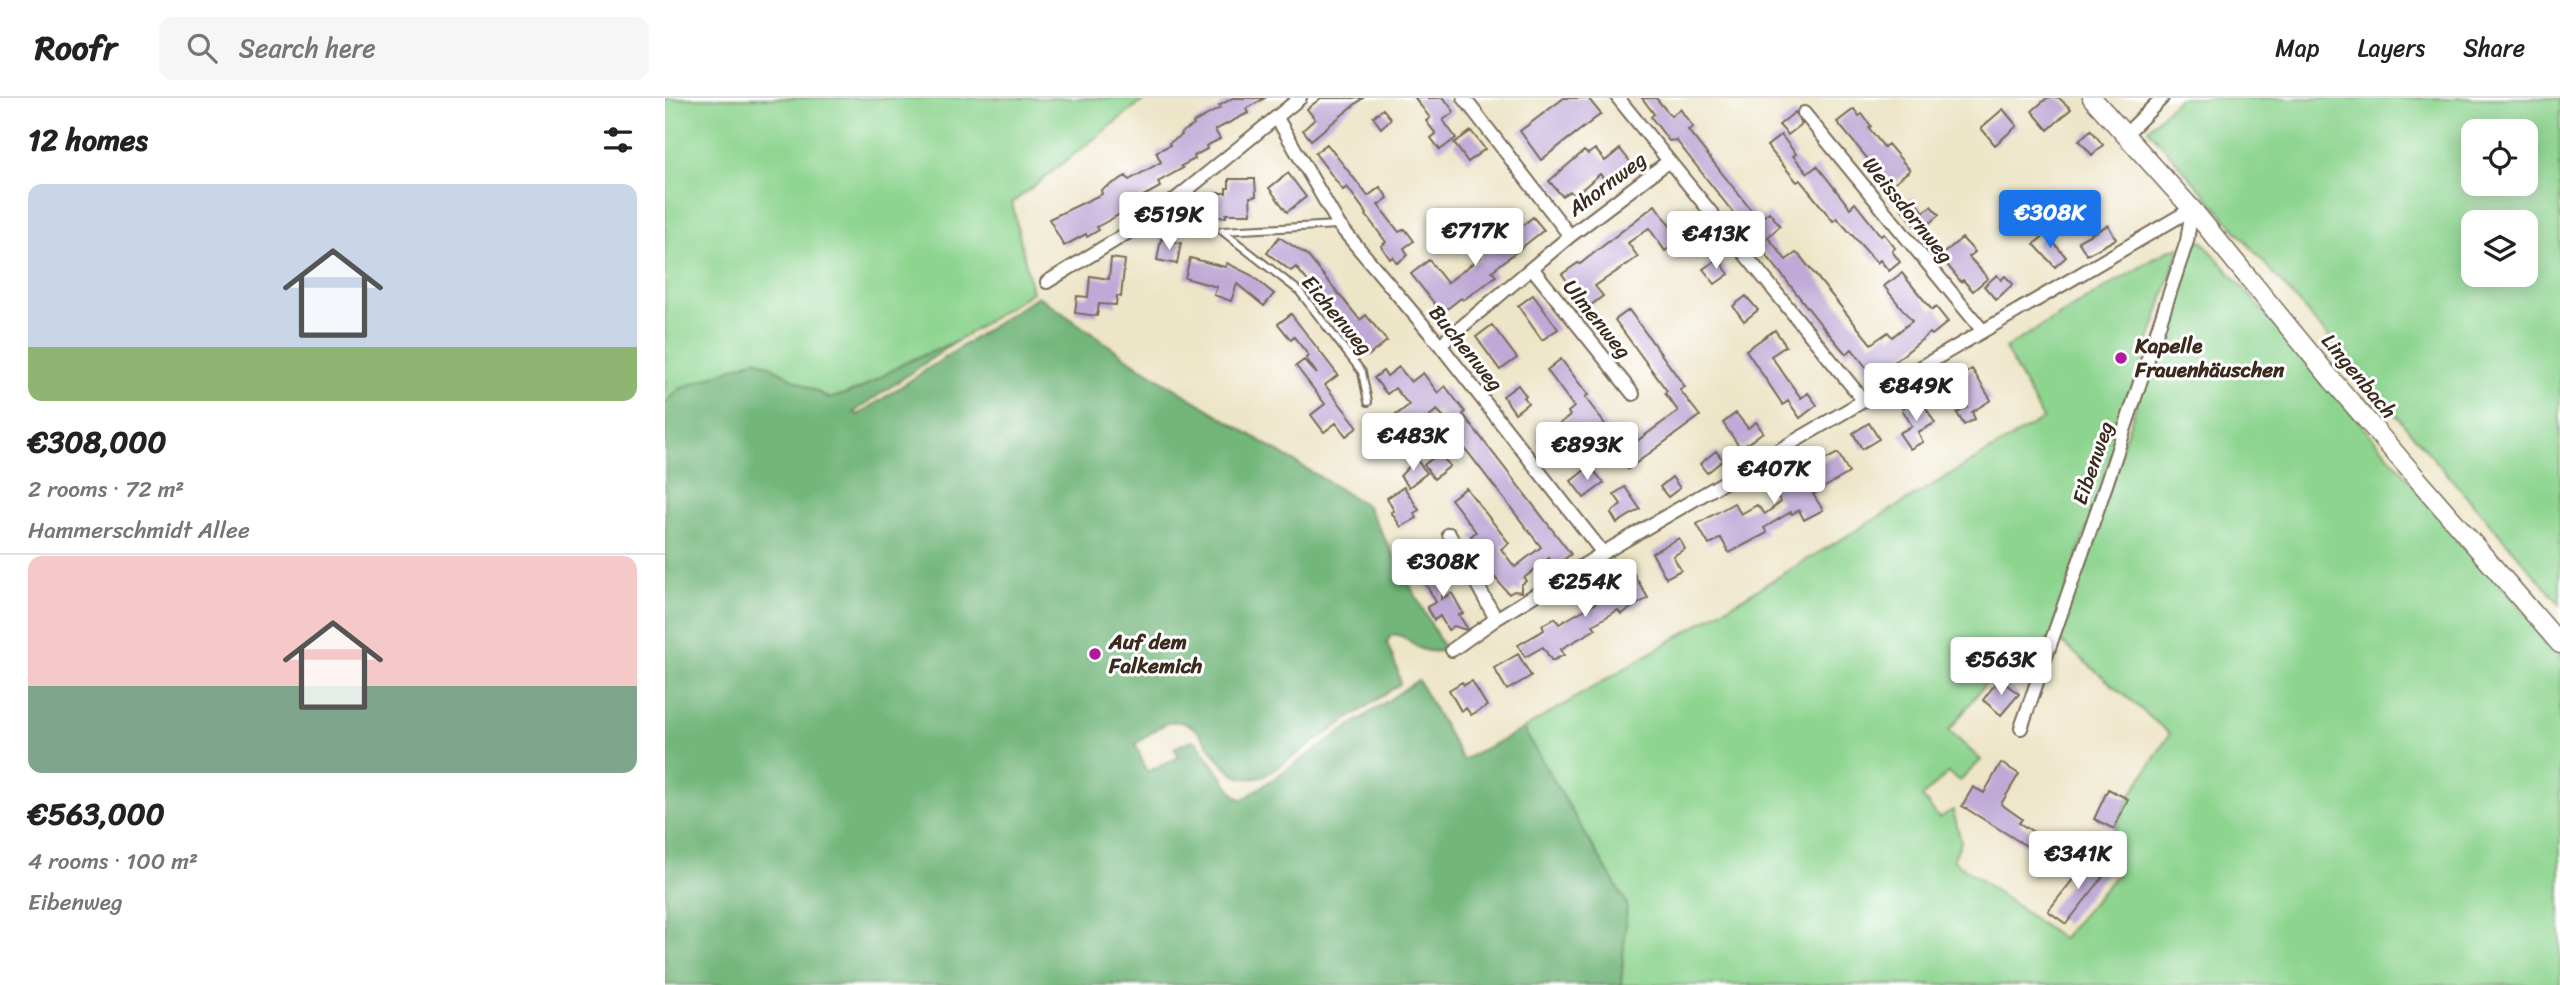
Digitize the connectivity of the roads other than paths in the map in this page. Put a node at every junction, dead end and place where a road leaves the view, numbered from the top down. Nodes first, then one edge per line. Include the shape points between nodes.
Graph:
1 (1300, 98) edge
2 (1464, 98) edge
3 (1619, 98) edge
4 (2092, 98) edge
5 (2162, 98) edge
6 (1804, 113) dead end
7 (1277, 118) junction
8 (2124, 136) junction
9 (1669, 161) junction
10 (2192, 209) junction
11 (1339, 225) junction
12 (1570, 236) junction
13 (1532, 268) junction
14 (1047, 282) dead end
15 (1983, 331) junction
16 (1440, 345) junction
17 (1633, 394) dead end
18 (1864, 401) junction
19 (1368, 402) dead end
20 (1450, 534) dead end
21 (1603, 553) junction
22 (1496, 619) junction
23 (2560, 644) edge
24 (1452, 650) dead end
25 (2021, 728) dead end

1 - 7 street
2 - 12 street
3 - 9 street
4 - 8 street, Lingenbach
5 - 8 street
6 - 15 street, Weissdornweg
7 - 11 street, Buchenweg
7 - 14 street via 1155,216
8 - 10 street, Lingenbach
9 - 12 street, Ahornweg
9 - 18 street
10 - 15 street
10 - 23 street, Lingenbach via 2332,380
10 - 25 street, Eibenweg via 2179,267
11 - 16 street, Buchenweg
11 - 19 lane, Eichenweg via 1222,231 1299,291 1362,372
12 - 13 street, Ahornweg
13 - 16 street, Ahornweg
13 - 17 street, Ulmenweg
15 - 18 street
16 - 21 street, Buchenweg
18 - 21 street
20 - 22 street
21 - 22 street
22 - 24 street

